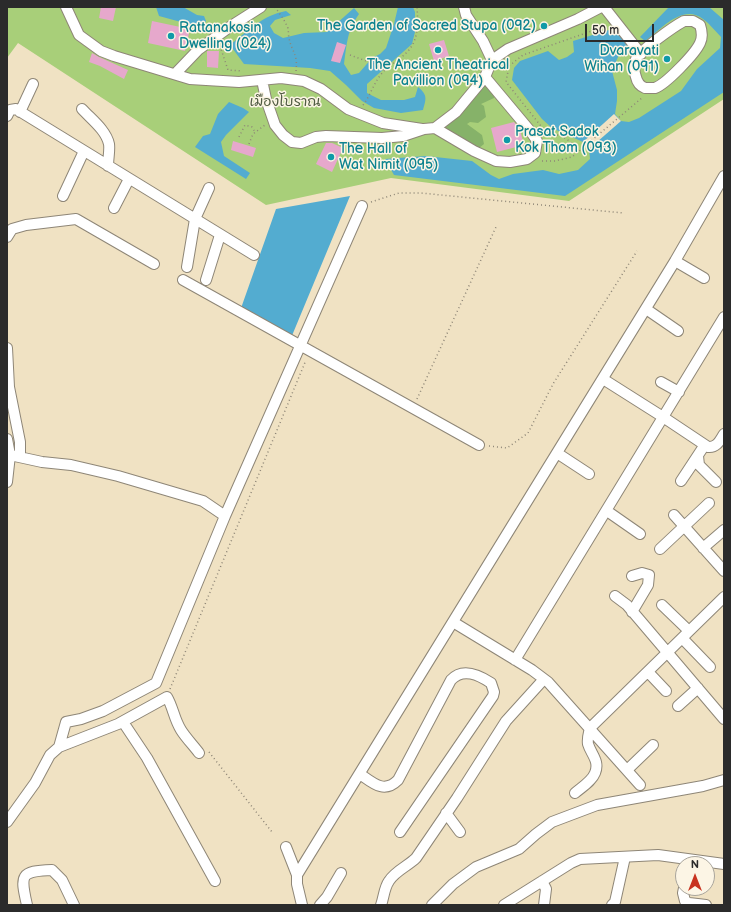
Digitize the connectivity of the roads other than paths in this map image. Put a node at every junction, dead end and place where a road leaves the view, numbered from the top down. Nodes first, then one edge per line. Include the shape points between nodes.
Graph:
1 (66, 7) edge
2 (261, 7) edge
3 (464, 7) edge
4 (603, 7) edge
5 (641, 54) junction
6 (492, 60) junction
7 (175, 74) junction
8 (485, 77) junction
9 (262, 80) junction
10 (33, 84) dead end
11 (82, 109) dead end
12 (20, 112) junction
13 (7, 116) edge
14 (435, 128) junction
15 (424, 129) junction
16 (84, 151) junction
17 (108, 166) junction
18 (724, 176) edge
19 (129, 179) junction
20 (209, 188) dead end
21 (63, 196) dead end
22 (362, 206) road end
23 (114, 208) dead end
24 (195, 219) junction
25 (220, 235) junction
26 (7, 237) edge
27 (254, 255) dead end
28 (676, 261) junction
29 (154, 264) dead end
30 (187, 267) dead end
31 (704, 278) dead end
32 (183, 280) dead end
33 (206, 280) dead end
34 (646, 309) junction
35 (724, 317) edge
36 (678, 331) dead end
37 (300, 345) junction
38 (7, 348) edge
39 (603, 379) junction
40 (661, 382) dead end
41 (679, 392) junction
42 (663, 417) junction
43 (7, 439) edge
44 (722, 440) edge
45 (479, 445) road end
46 (704, 446) junction
47 (557, 453) junction
48 (15, 456) junction
49 (589, 474) dead end
50 (7, 482) edge
51 (716, 482) dead end
52 (709, 503) dead end
53 (607, 511) junction
54 (674, 515) dead end
55 (226, 516) junction
56 (684, 527) junction
57 (724, 530) edge
58 (640, 534) dead end
59 (703, 548) junction
60 (660, 549) dead end
61 (724, 571) edge
62 (632, 576) dead end
63 (615, 596) dead end
64 (724, 597) edge
65 (662, 605) dead end
66 (632, 612) junction
67 (453, 622) junction
68 (685, 635) junction
69 (668, 652) junction
70 (515, 660) junction
71 (710, 667) dead end
72 (648, 672) junction
73 (544, 679) junction
74 (698, 688) junction
75 (666, 691) dead end
76 (678, 706) dead end
77 (724, 719) edge
78 (123, 722) junction
79 (590, 728) junction
80 (653, 745) dead end
81 (59, 747) junction
82 (196, 749) road end
83 (627, 770) junction
84 (360, 774) junction
85 (724, 780) edge
86 (640, 785) dead end
87 (575, 793) dead end
88 (446, 813) junction
89 (7, 822) edge
90 (400, 832) dead end
91 (460, 832) dead end
92 (286, 847) dead end
93 (625, 857) junction
94 (675, 858) edge
95 (341, 873) dead end
96 (297, 875) junction
97 (215, 881) dead end
98 (542, 881) junction
99 (685, 903) edge
100 (27, 905) edge
101 (74, 905) edge
102 (302, 905) edge
103 (320, 905) edge
104 (381, 905) edge
105 (432, 905) edge
106 (504, 905) edge
107 (544, 905) edge
108 (612, 905) edge
109 (704, 905) edge

1 - 7 street via 79,35 101,52
2 - 7 street via 198,50
3 - 6 street
4 - 5 street
4 - 6 street via 508,49
5 - 5 street via 684,21 694,21 700,25 701,42 696,51 680,68 654,88 645,88 637,82 634,72 636,60
6 - 8 street
7 - 9 street via 190,79 239,82
8 - 14 street via 456,112
8 - 14 street via 537,141 535,153 526,159 496,161
9 - 15 street via 281,78 304,81 321,89 348,109 383,122
9 - 15 street via 274,121 283,135 292,142 301,143 326,136 403,136
10 - 12 street
11 - 17 street via 107,138
12 - 13 street via 12,109
12 - 16 street
14 - 15 street
16 - 17 street
16 - 21 street
17 - 19 street
18 - 28 street
19 - 23 street
19 - 24 street
20 - 24 street
22 - 37 street
24 - 25 street
24 - 30 street
25 - 27 street
25 - 33 street
26 - 29 street via 12,229 26,225 76,219
28 - 31 street
28 - 34 street
32 - 37 street
34 - 36 street
34 - 39 street
35 - 41 street
37 - 45 street
37 - 55 street
38 - 48 street via 9,387 20,442
39 - 42 street
39 - 47 street
40 - 41 street
41 - 42 street
42 - 46 street
42 - 53 street
43 - 48 street
44 - 46 street via 714,447
46 - 51 street via 681,481 698,456 699,465
47 - 49 street
47 - 67 street
48 - 50 street
48 - 55 street via 70,465 133,481 203,501
52 - 56 street
53 - 58 street
53 - 70 street
54 - 56 street
55 - 81 street via 156,683 103,711 66,722
56 - 59 street
56 - 60 street
57 - 59 street
59 - 61 street
62 - 66 street via 642,573 649,575 648,585
63 - 66 street
64 - 68 street
65 - 68 street
66 - 69 street
67 - 70 street
67 - 84 street
68 - 69 street
68 - 71 street
69 - 72 street
69 - 74 street
70 - 73 street
72 - 75 street
72 - 79 street
73 - 79 street
73 - 88 street via 506,721
74 - 76 street
74 - 77 street
78 - 81 street
78 - 82 street via 167,697 180,729
78 - 97 street via 147,758
79 - 83 street
79 - 87 street via 588,739 597,764 595,773 591,780
80 - 83 street
81 - 89 street via 50,755 36,783
83 - 86 street
84 - 90 street via 374,784 388,787 393,785 455,676 463,672 475,674 491,683 494,692 492,696
84 - 96 street
85 - 105 street via 597,805 552,822 519,849 476,867 452,884
88 - 91 street
88 - 104 street via 416,858 388,882
92 - 96 street
93 - 94 street via 658,855
93 - 98 street via 580,859
93 - 108 street via 615,902
95 - 103 street
96 - 102 street via 296,884
98 - 106 street
98 - 107 street via 546,889
99 - 109 street
100 - 101 street via 23,886 27,873 52,870 62,880

